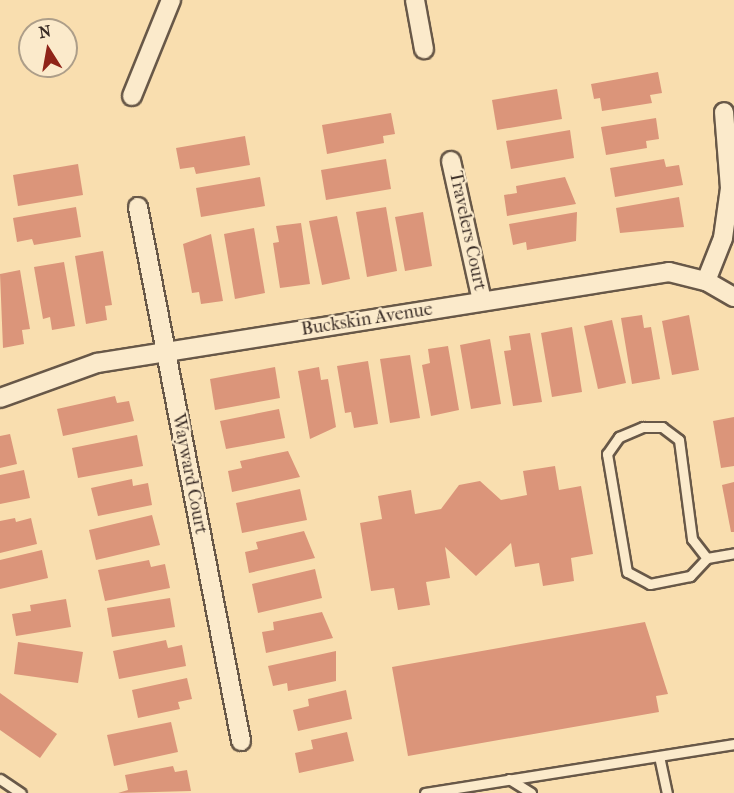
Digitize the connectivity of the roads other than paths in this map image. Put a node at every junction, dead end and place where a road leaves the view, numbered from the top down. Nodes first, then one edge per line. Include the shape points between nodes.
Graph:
1 (171, 0) edge
2 (415, 0) edge
3 (424, 49) dead end
4 (132, 96) dead end
5 (724, 112) dead end
6 (451, 161) dead end
7 (138, 207) dead end
8 (706, 281) junction
9 (734, 297) edge
10 (482, 301) junction
11 (165, 353) junction
12 (0, 398) edge
13 (734, 553) edge
14 (707, 558) junction
15 (241, 741) dead end
16 (734, 744) edge
17 (659, 756) junction
18 (0, 779) edge
19 (509, 779) junction
20 (461, 790) edge
21 (21, 793) edge
22 (425, 793) edge
23 (531, 793) edge
24 (667, 793) edge

1 - 4 street
2 - 3 street
5 - 8 street via 730,188 723,238
6 - 10 street, Travelers Court
7 - 11 street, Wayward Court
8 - 9 street, Buckskin Avenue
8 - 10 street, Buckskin Avenue via 669,272
10 - 11 street, Buckskin Avenue
11 - 12 street, Buckskin Avenue via 97,363
11 - 15 street, Wayward Court
13 - 14 lane
14 - 14 lane via 692,539 679,440 662,427 643,427 619,437 607,454 627,572 650,584 690,576
16 - 17 lane
17 - 19 lane
17 - 24 lane
18 - 21 lane
19 - 20 lane
19 - 23 lane
20 - 22 lane

